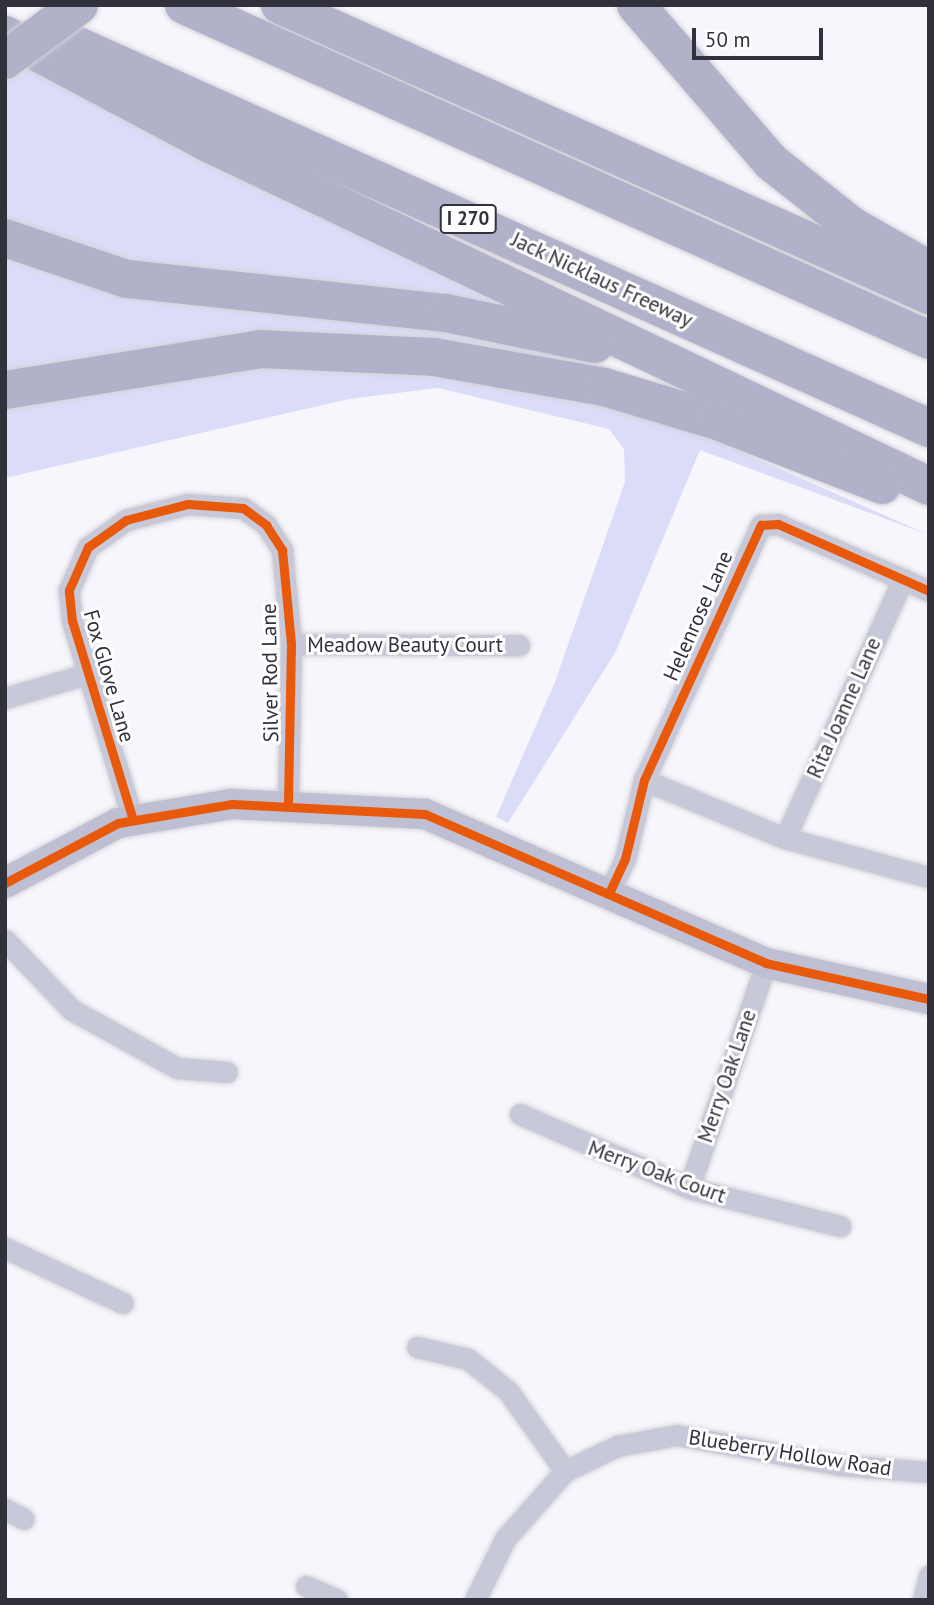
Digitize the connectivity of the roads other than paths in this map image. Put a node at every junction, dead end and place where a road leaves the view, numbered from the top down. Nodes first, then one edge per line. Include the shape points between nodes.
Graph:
1 (79, 5) edge
2 (184, 5) edge
3 (280, 5) edge
4 (636, 5) edge
5 (5, 13) edge
6 (5, 35) edge
7 (5, 60) edge
8 (5, 238) edge
9 (929, 270) edge
10 (929, 295) edge
11 (929, 340) edge
12 (716, 384) junction
13 (5, 390) edge
14 (929, 428) edge
15 (929, 486) edge
16 (929, 494) edge
17 (126, 520) joint
18 (902, 579) junction
19 (929, 591) edge
20 (291, 644) junction
21 (519, 645) dead end
22 (87, 674) junction
23 (5, 698) edge
24 (644, 780) junction
25 (288, 805) junction
26 (133, 820) junction
27 (785, 838) junction
28 (929, 877) edge
29 (5, 883) edge
30 (609, 893) junction
31 (5, 940) edge
32 (766, 963) junction
33 (929, 999) edge
34 (227, 1072) dead end
35 (520, 1114) dead end
36 (689, 1188) junction
37 (840, 1226) dead end
38 (5, 1248) edge
39 (122, 1303) dead end
40 (417, 1347) dead end
41 (565, 1471) junction
42 (928, 1478) edge
43 (929, 1576) edge
44 (306, 1586) dead end
45 (337, 1600) edge
46 (475, 1600) edge
47 (923, 1600) edge

1 - 7 highway, bridge
2 - 11 highway
3 - 10 highway
4 - 9 highway via 771,162 852,226
5 - 14 highway, Jack Nicklaus Freeway / I 270
6 - 12 highway via 204,141
8 - 12 highway via 127,279 446,313 575,337
12 - 15 highway
13 - 16 highway via 260,349 433,356 604,387 717,421 861,481
17 - 20 street, Silver Rod Lane via 216,502 243,508 267,525 282,550
17 - 22 street, Fox Glove Lane via 88,547 69,590
18 - 19 street, Helenrose Lane
18 - 24 street, Helenrose Lane via 778,524 761,525
18 - 27 street, Rita Joanne Lane
20 - 21 street, Meadow Beauty Court
20 - 25 street, Silver Rod Lane
22 - 23 street
22 - 26 street, Fox Glove Lane
24 - 27 street
24 - 30 street, Helenrose Lane via 625,859
25 - 26 street via 232,804
25 - 30 street via 425,814
26 - 29 street via 30,865
27 - 28 street
30 - 32 street
31 - 34 street via 72,1010 177,1068
32 - 33 street
32 - 36 street, Merry Oak Lane
35 - 36 street, Merry Oak Court
36 - 37 street, Merry Oak Court
38 - 39 street
40 - 41 street via 468,1359 508,1391
41 - 42 street, Blueberry Hollow Road via 617,1446 677,1435
41 - 46 street, Blueberry Hollow Road via 505,1539
43 - 47 street
44 - 45 street

